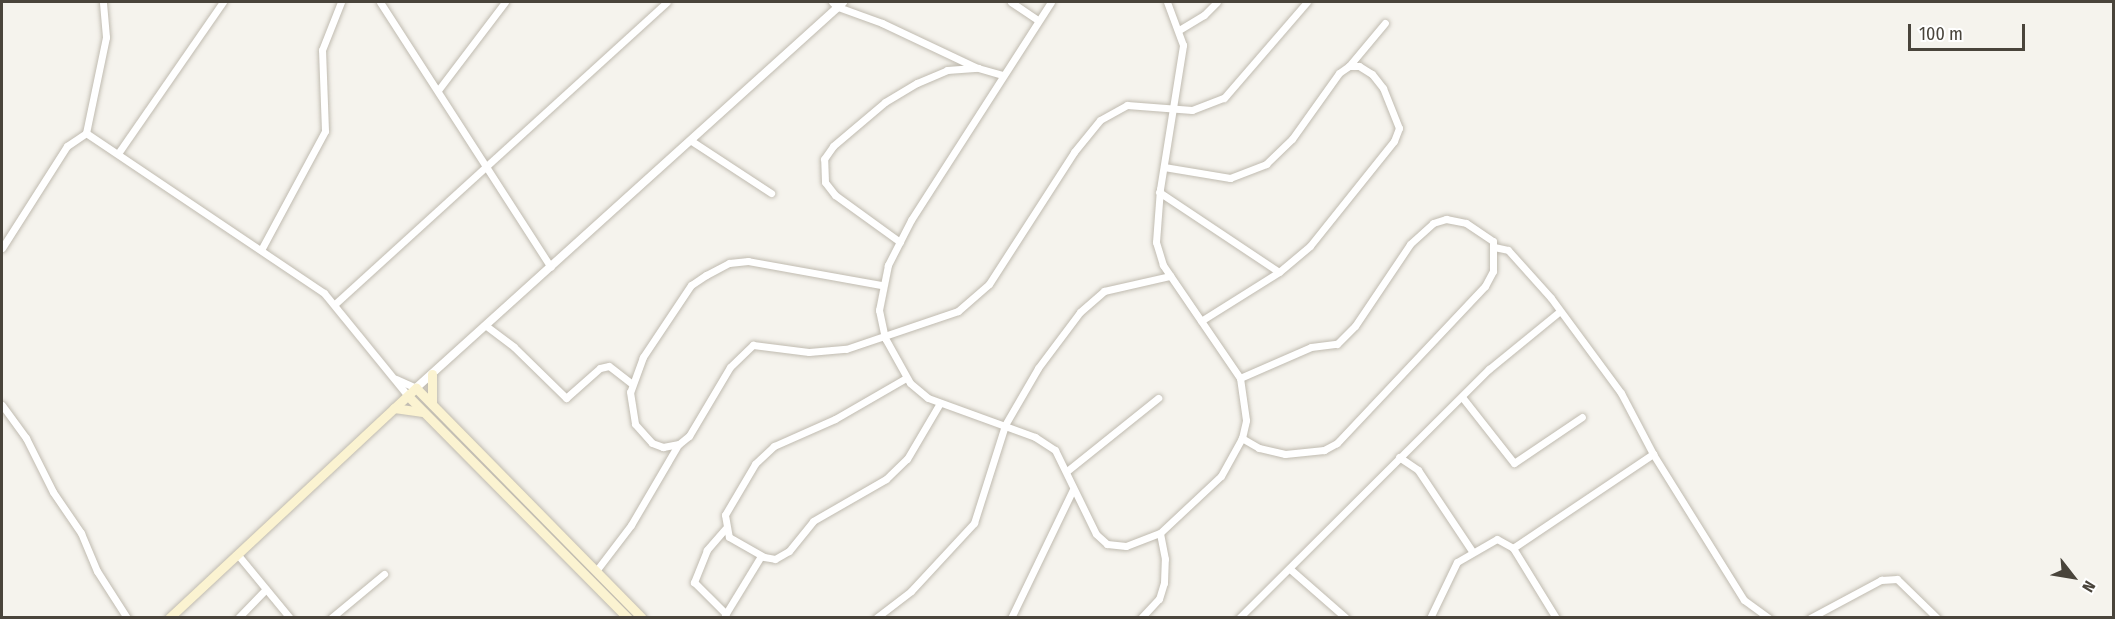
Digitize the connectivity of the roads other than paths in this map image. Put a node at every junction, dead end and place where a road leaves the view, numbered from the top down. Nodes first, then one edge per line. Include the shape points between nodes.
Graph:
1 (103, 2) edge
2 (223, 2) edge
3 (341, 2) edge
4 (380, 2) edge
5 (505, 2) edge
6 (667, 2) edge
7 (1011, 2) edge
8 (1051, 2) edge
9 (1167, 2) edge
10 (1217, 2) edge
11 (1307, 2) edge
12 (838, 3) edge
13 (1038, 20) junction
14 (1385, 23) dead end
15 (1179, 30) junction
16 (1349, 66) junction
17 (978, 68) junction
18 (1002, 75) junction
19 (439, 89) junction
20 (1176, 109) junction
21 (86, 133) junction
22 (690, 140) junction
23 (119, 152) junction
24 (1164, 167) junction
25 (487, 168) junction
26 (1159, 192) junction
27 (771, 193) dead end
28 (900, 242) junction
29 (1494, 247) junction
30 (2, 248) edge
31 (261, 249) junction
32 (551, 267) junction
33 (1279, 272) junction
34 (1170, 276) junction
35 (882, 285) junction
36 (336, 303) junction
37 (1559, 312) junction
38 (1202, 321) junction
39 (485, 325) junction
40 (885, 338) junction
41 (432, 374) junction
42 (394, 378) junction
43 (906, 378) junction
44 (1240, 378) junction
45 (632, 384) junction
46 (416, 388) junction
47 (408, 396) junction
48 (1462, 397) junction
49 (1158, 398) dead end
50 (940, 403) junction
51 (2, 405) edge
52 (432, 405) junction
53 (394, 408) junction
54 (423, 412) junction
55 (1581, 417) dead end
56 (1005, 425) junction
57 (1242, 438) junction
58 (679, 444) junction
59 (1653, 454) junction
60 (1399, 457) junction
61 (1067, 471) junction
62 (1074, 489) junction
63 (725, 529) junction
64 (1160, 533) junction
65 (552, 534) junction
66 (1513, 549) junction
67 (1472, 551) junction
68 (237, 555) junction
69 (761, 556) junction
70 (1290, 569) junction
71 (596, 571) junction
72 (384, 574) dead end
73 (266, 589) junction
74 (288, 616) edge
75 (724, 616) edge
76 (127, 618) edge
77 (169, 618) edge
78 (238, 618) edge
79 (331, 618) edge
80 (628, 618) edge
81 (642, 618) edge
82 (876, 618) edge
83 (1011, 618) edge
84 (1141, 618) edge
85 (1239, 618) edge
86 (1346, 618) edge
87 (1430, 618) edge
88 (1556, 618) edge
89 (1769, 618) edge
90 (1810, 618) edge
91 (1937, 618) edge

1 - 21 street via 106,37
2 - 23 street
3 - 31 street via 322,50 325,131
4 - 19 street
5 - 19 street
6 - 25 street
7 - 13 street
8 - 13 street
9 - 15 street
10 - 15 street
11 - 20 street via 1224,98 1208,107
12 - 17 street
12 - 22 street
13 - 18 street
14 - 16 street
15 - 20 street via 1183,45
16 - 24 street via 1292,139 1266,164 1230,178
16 - 33 street via 1359,66 1372,74 1383,88 1399,128 1394,141 1310,246
17 - 18 street
17 - 28 street via 947,70 901,92 834,146 824,159 825,182 835,195
18 - 28 street
19 - 25 street
20 - 24 street
20 - 40 street via 1127,105 1100,120 1074,152 977,297 933,322
21 - 23 street
21 - 30 street via 67,146
22 - 27 street
22 - 32 street
23 - 31 street
24 - 26 street
25 - 32 street
25 - 36 street
26 - 33 street
26 - 34 street via 1156,243
28 - 35 street
29 - 37 street via 1508,250
29 - 44 street via 1490,238 1466,223 1446,219 1433,223 1410,244 1355,326 1337,344 1311,347
29 - 57 street via 1493,271 1485,286 1337,443 1324,450 1285,454 1259,448
31 - 36 street
32 - 39 street
33 - 38 street
34 - 38 street
34 - 56 street via 1104,291 1094,297 1038,368
35 - 40 street via 879,310
35 - 45 street via 772,264 729,263 691,285 665,320
36 - 42 street
37 - 48 street via 1489,369
37 - 59 street via 1621,393
38 - 44 street
39 - 41 street
39 - 45 street via 566,398 600,368 609,366
40 - 43 street
40 - 58 street via 825,352 761,345 747,348 730,367 689,436
41 - 46 street
41 - 52 main road
42 - 46 street
42 - 47 street
43 - 50 street via 928,398
43 - 63 street via 835,419 774,446 755,464 736,494 725,515
44 - 57 street via 1246,420
45 - 58 street via 630,409 644,436 663,447
46 - 47 main road
46 - 52 main road
47 - 53 main road
47 - 54 main road
48 - 55 street via 1514,463
48 - 60 street
49 - 61 street
50 - 56 street
50 - 69 street via 907,459 886,479 813,521 789,551 775,559
51 - 76 street via 26,438 53,492 81,533 97,571
52 - 65 main road
53 - 54 main road
53 - 68 main road
54 - 65 main road
56 - 61 street via 1055,450
56 - 82 street via 974,523 911,591
57 - 64 street via 1221,476
58 - 71 street via 631,525
59 - 66 street
59 - 89 street via 1744,600
60 - 67 street via 1418,470
60 - 70 street
61 - 62 street
62 - 64 street via 1085,517 1107,544 1126,546
62 - 83 street
63 - 69 street via 729,537
63 - 75 street via 707,550 694,582
64 - 84 street via 1164,583 1159,599
65 - 71 main road
65 - 80 main road
66 - 67 street via 1497,539
66 - 88 street
67 - 87 street via 1457,562
68 - 73 street
68 - 77 main road
69 - 75 street
70 - 85 street
70 - 86 street
71 - 81 main road
72 - 79 street
73 - 74 street
73 - 78 street
90 - 91 street via 1881,580 1897,579

